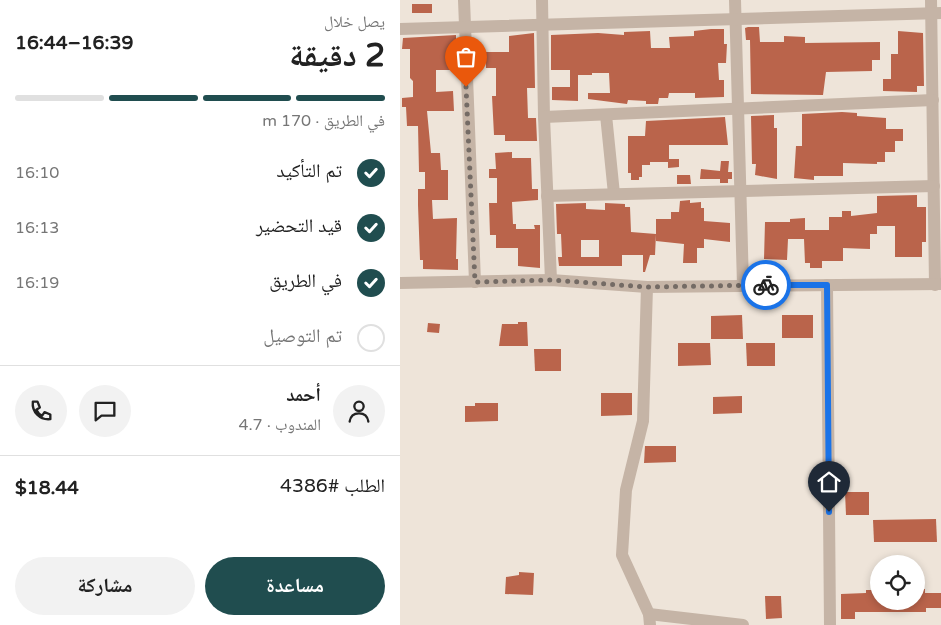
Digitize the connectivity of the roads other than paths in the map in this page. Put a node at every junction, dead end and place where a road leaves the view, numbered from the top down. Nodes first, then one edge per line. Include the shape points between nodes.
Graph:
1 (464, 0) edge
2 (542, 0) edge
3 (735, 0) edge
4 (931, 0) edge
5 (936, 13) edge
6 (736, 20) junction
7 (543, 25) junction
8 (464, 28) junction
9 (400, 29) edge
10 (933, 100) junction
11 (739, 109) junction
12 (606, 115) junction
13 (544, 117) junction
14 (934, 186) junction
15 (741, 189) junction
16 (614, 194) junction
17 (547, 196) junction
18 (551, 280) junction
19 (475, 282) junction
20 (400, 284) edge
21 (938, 284) edge
22 (743, 285) junction
23 (827, 285) junction
24 (647, 287) junction
25 (650, 619) edge
26 (743, 625) edge
27 (830, 625) edge

1 - 8 street
2 - 7 street
3 - 6 street
4 - 5 street
5 - 6 street
5 - 10 street
6 - 7 street
6 - 11 street
7 - 8 street
7 - 13 street
8 - 9 street
8 - 19 street
10 - 11 street
10 - 14 street
11 - 12 street
11 - 15 street
12 - 13 street
12 - 16 street
13 - 17 street
14 - 15 street
14 - 21 street
15 - 16 street
15 - 22 street
16 - 17 street
17 - 18 street
18 - 19 street
18 - 24 street
19 - 20 street
21 - 23 street
22 - 23 street
22 - 24 street
23 - 27 street
24 - 25 street via 644,421 626,490 622,555
25 - 26 street

